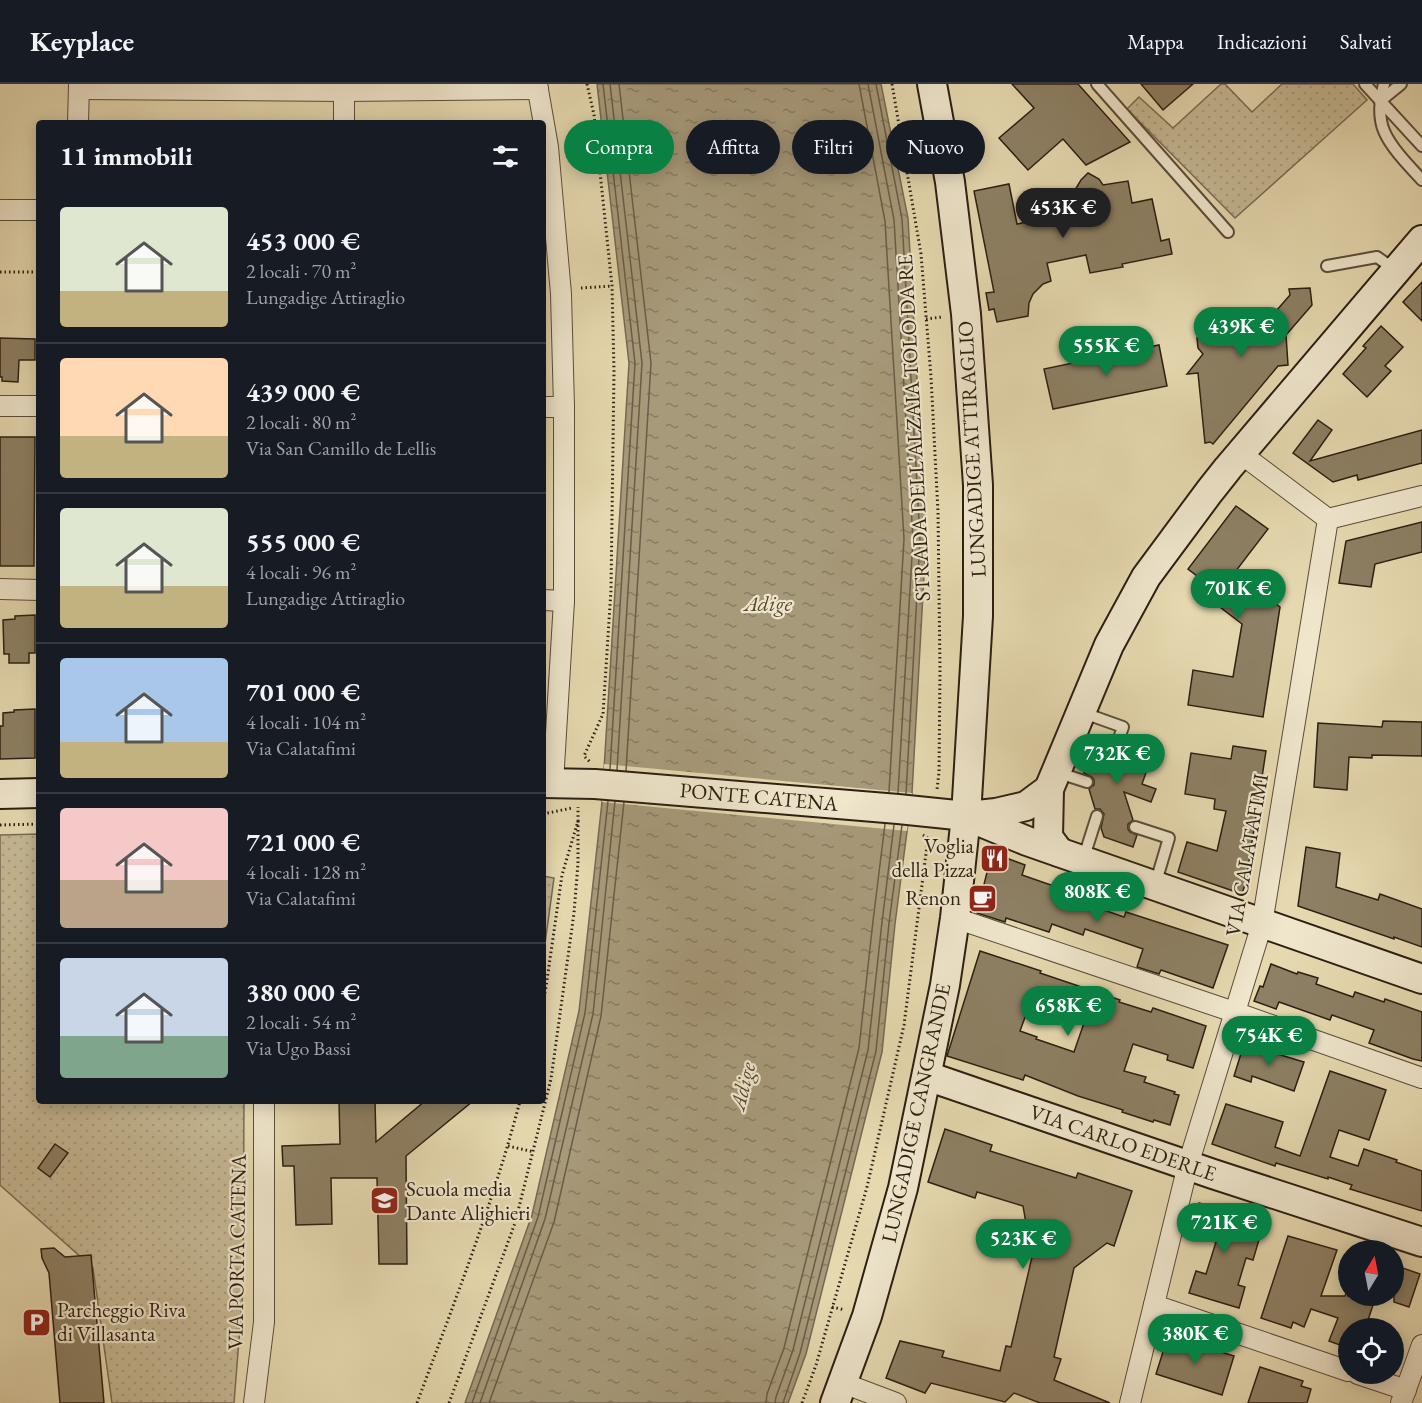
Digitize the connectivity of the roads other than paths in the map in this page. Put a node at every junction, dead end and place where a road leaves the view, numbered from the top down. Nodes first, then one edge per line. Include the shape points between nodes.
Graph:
1 (932, 84) edge
2 (1097, 84) edge
3 (1365, 84) edge
4 (1384, 84) edge
5 (1394, 84) edge
6 (1401, 84) edge
7 (79, 87) edge
8 (537, 87) edge
9 (344, 91) junction
10 (1380, 101) junction
11 (78, 120) edge
12 (344, 120) edge
13 (543, 120) edge
14 (546, 136) edge
15 (1422, 146) edge
16 (1422, 180) edge
17 (0, 210) edge
18 (36, 210) edge
19 (1228, 232) dead end
20 (1422, 240) edge
21 (1327, 266) dead end
22 (1396, 270) junction
23 (0, 406) edge
24 (36, 406) edge
25 (546, 407) edge
26 (564, 407) junction
27 (1240, 453) junction
28 (1422, 495) edge
29 (1328, 519) junction
30 (0, 589) edge
31 (36, 590) edge
32 (546, 600) edge
33 (564, 601) junction
34 (1081, 712) junction
35 (1113, 755) dead end
36 (1052, 780) junction
37 (1087, 782) dead end
38 (548, 783) edge
39 (0, 794) edge
40 (36, 794) edge
41 (966, 816) junction
42 (1097, 816) dead end
43 (1135, 827) dead end
44 (1071, 856) junction
45 (1155, 885) junction
46 (955, 918) junction
47 (1262, 924) junction
48 (1422, 979) edge
49 (1234, 1012) junction
50 (927, 1077) junction
51 (1422, 1078) edge
52 (264, 1104) edge
53 (1188, 1165) junction
54 (1422, 1242) edge
55 (1154, 1305) junction
56 (1422, 1345) edge
57 (1338, 1368) edge
58 (1378, 1384) edge
59 (839, 1393) edge
60 (1404, 1397) edge
61 (254, 1403) edge
62 (896, 1403) edge
63 (1130, 1403) edge

1 - 41 street, LUNGADIGE ATTIRAGLIO via 950,183 966,314 978,485 978,616
2 - 19 lane
3 - 10 lane
4 - 10 lane
5 - 10 lane
6 - 10 lane
7 - 9 street
7 - 11 street
8 - 9 street
8 - 13 street
9 - 12 street
10 - 15 lane
10 - 16 lane via 1383,130
14 - 26 street via 560,283
17 - 18 street
20 - 22 street
21 - 22 lane via 1377,257
22 - 27 street
23 - 24 street
25 - 26 street
26 - 33 street
27 - 29 street
27 - 34 street via 1146,577 1109,645
28 - 29 street
29 - 47 street, VIA CALATAFIMI
30 - 31 street
32 - 33 street
33 - 38 street
34 - 35 lane via 1123,727
34 - 36 street
36 - 37 lane
36 - 41 street via 1026,806
36 - 44 street via 1048,837
38 - 41 street, PONTE CATENA via 595,784 922,820
39 - 40 street
41 - 44 street
41 - 46 street, LUNGADIGE CANGRANDE
42 - 44 lane
43 - 45 lane via 1169,838
44 - 45 street
45 - 47 street
46 - 49 street
46 - 50 street, LUNGADIGE CANGRANDE
47 - 48 street
47 - 49 street, VIA CALATAFIMI
49 - 51 street
49 - 53 street, VIA CALATAFIMI
50 - 53 street, VIA CARLO EDERLE
50 - 59 street, LUNGADIGE CANGRANDE via 903,1188 867,1316
52 - 61 street, VIA PORTA CATENA via 264,1322
53 - 54 street, VIA CARLO EDERLE
53 - 55 street, VIA CALATAFIMI
55 - 57 street
55 - 63 street, VIA CALATAFIMI
56 - 60 street
58 - 60 street
59 - 62 street

